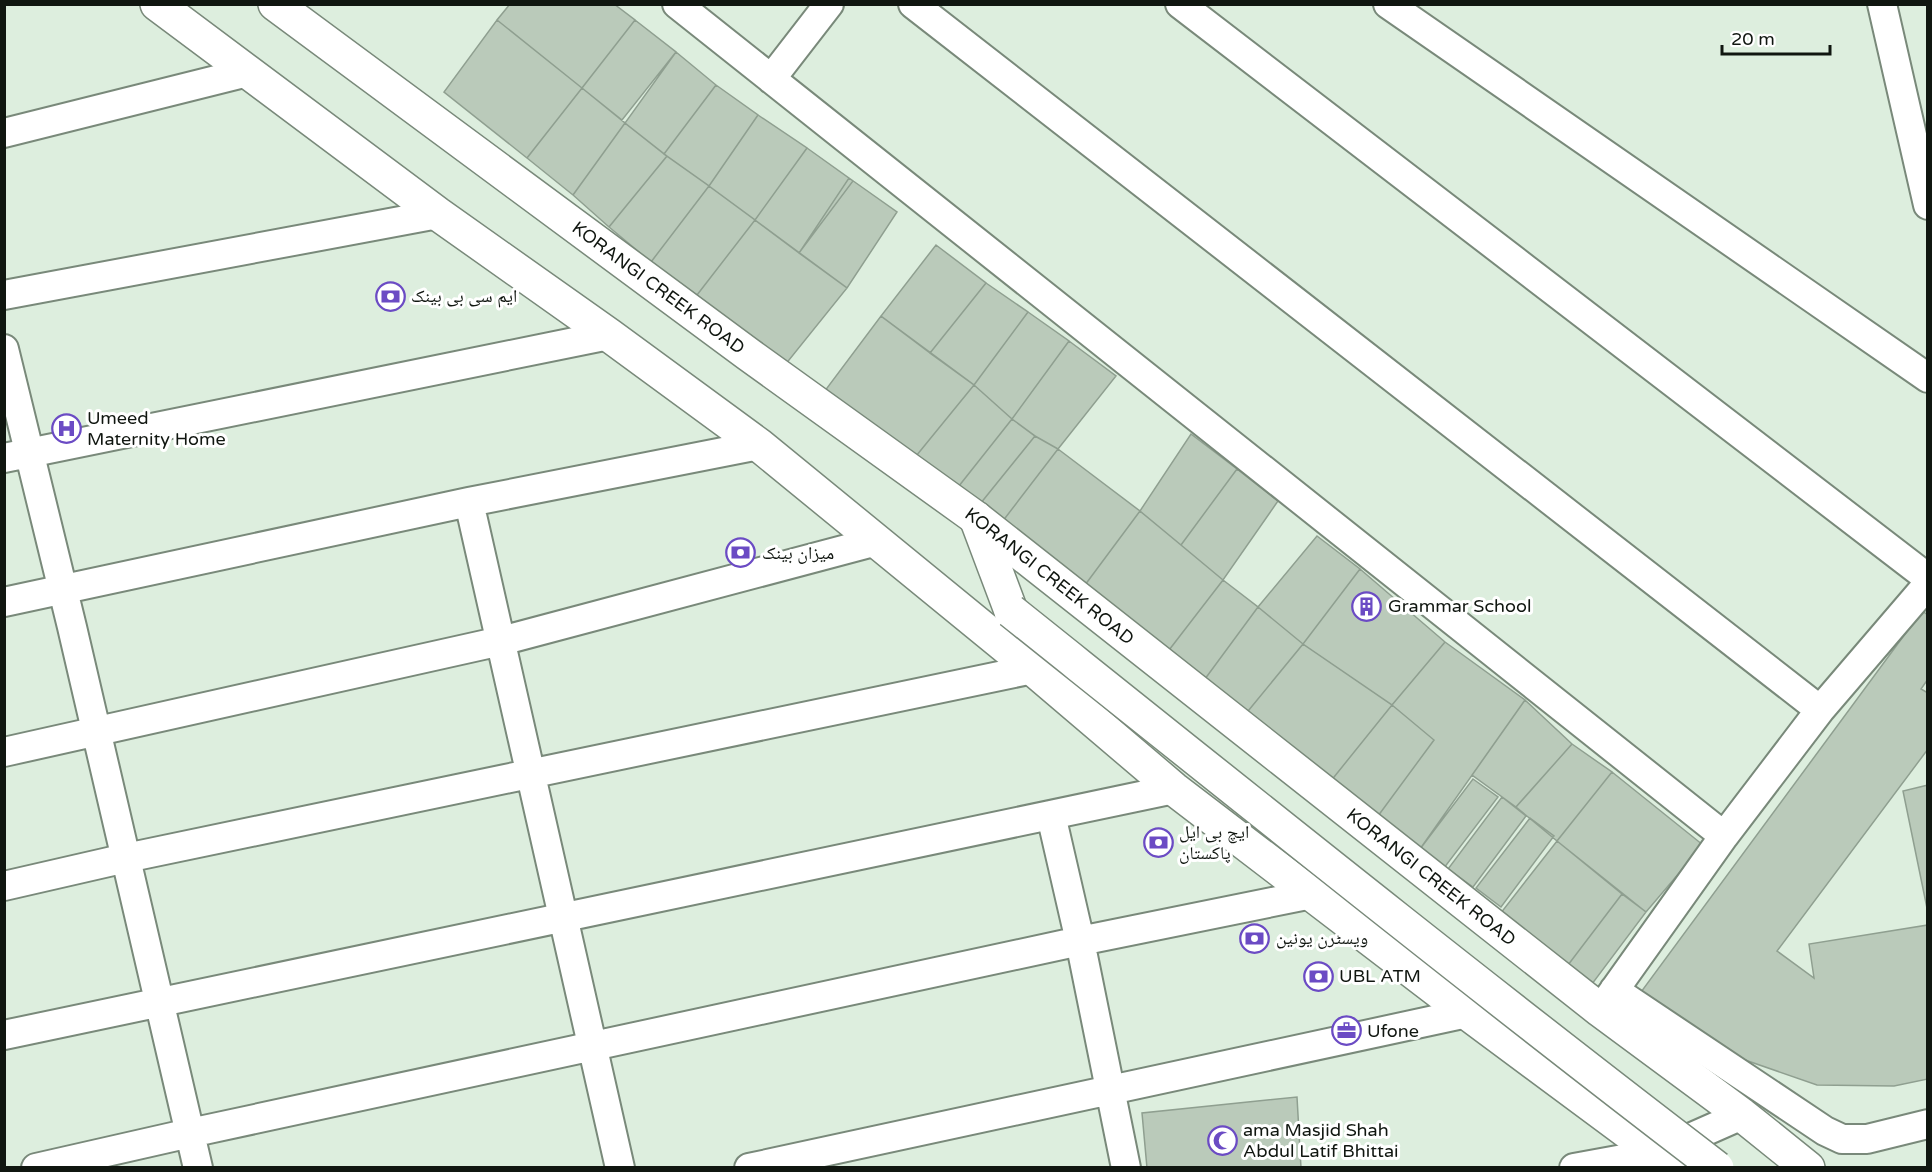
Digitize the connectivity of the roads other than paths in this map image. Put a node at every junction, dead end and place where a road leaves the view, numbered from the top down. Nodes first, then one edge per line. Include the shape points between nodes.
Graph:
1 (157, 4) edge
2 (275, 4) edge
3 (677, 4) edge
4 (829, 4) edge
5 (913, 4) edge
6 (1180, 4) edge
7 (1388, 4) edge
8 (1882, 4) edge
9 (1409, 13) edge
10 (248, 72) junction
11 (771, 79) junction
12 (4, 133) edge
13 (1928, 205) edge
14 (438, 214) junction
15 (4, 295) edge
16 (609, 335) junction
17 (4, 349) edge
18 (1928, 378) edge
19 (759, 445) junction
20 (17, 456) edge
21 (469, 501) junction
22 (976, 518) junction
23 (877, 541) junction
24 (1928, 578) edge
25 (923, 579) junction
26 (1928, 584) edge
27 (63, 588) junction
28 (4, 602) edge
29 (1011, 611) junction
30 (501, 641) junction
31 (1033, 669) junction
32 (1820, 710) junction
33 (96, 731) junction
34 (4, 752) edge
35 (531, 774) junction
36 (1174, 789) junction
37 (1051, 815) junction
38 (1724, 836) junction
39 (126, 858) junction
40 (4, 886) edge
41 (1312, 894) junction
42 (564, 917) junction
43 (1080, 941) junction
44 (1607, 1000) junction
45 (159, 1002) junction
46 (1467, 1012) junction
47 (4, 1035) edge
48 (592, 1046) junction
49 (1111, 1090) junction
50 (1742, 1115) junction
51 (1928, 1124) edge
52 (190, 1132) junction
53 (1666, 1160) edge
54 (36, 1167) edge
55 (198, 1167) edge
56 (620, 1167) edge
57 (749, 1167) edge
58 (1126, 1167) edge
59 (1574, 1167) edge
60 (1717, 1167) edge
61 (1808, 1167) edge

1 - 10 main road
2 - 22 main road, KORANGI CREEK ROAD
3 - 11 street
4 - 11 street
5 - 32 street
6 - 24 street
7 - 9 street
8 - 13 street
9 - 18 street
10 - 12 street
10 - 14 main road
11 - 38 street
14 - 15 street
14 - 16 main road
16 - 19 main road
16 - 20 street
17 - 20 street
19 - 21 street
19 - 23 main road
20 - 27 street
21 - 27 street
21 - 30 street
22 - 29 main road
22 - 44 main road, KORANGI CREEK ROAD
23 - 25 main road
23 - 30 street
25 - 29 main road
25 - 31 main road
26 - 32 street
27 - 28 street
27 - 33 street
29 - 60 main road, bridge via 1357,888
30 - 33 street
30 - 35 street
31 - 35 street
31 - 36 main road
32 - 38 street
33 - 34 street
33 - 39 street
35 - 39 street
35 - 42 street
36 - 37 street
36 - 41 main road
37 - 42 street
37 - 43 street
38 - 44 street
39 - 40 street
39 - 45 street
41 - 43 street
41 - 46 main road
42 - 45 street
42 - 48 street
43 - 48 street
43 - 49 street
44 - 50 main road, KORANGI CREEK ROAD
44 - 51 street via 1842,1138 1867,1138
45 - 47 street
45 - 52 street
46 - 49 street
46 - 53 main road
48 - 52 street
48 - 56 street
49 - 57 street
49 - 58 street
50 - 53 street
50 - 61 main road, KORANGI CREEK ROAD
52 - 54 street
52 - 55 street
53 - 59 street

